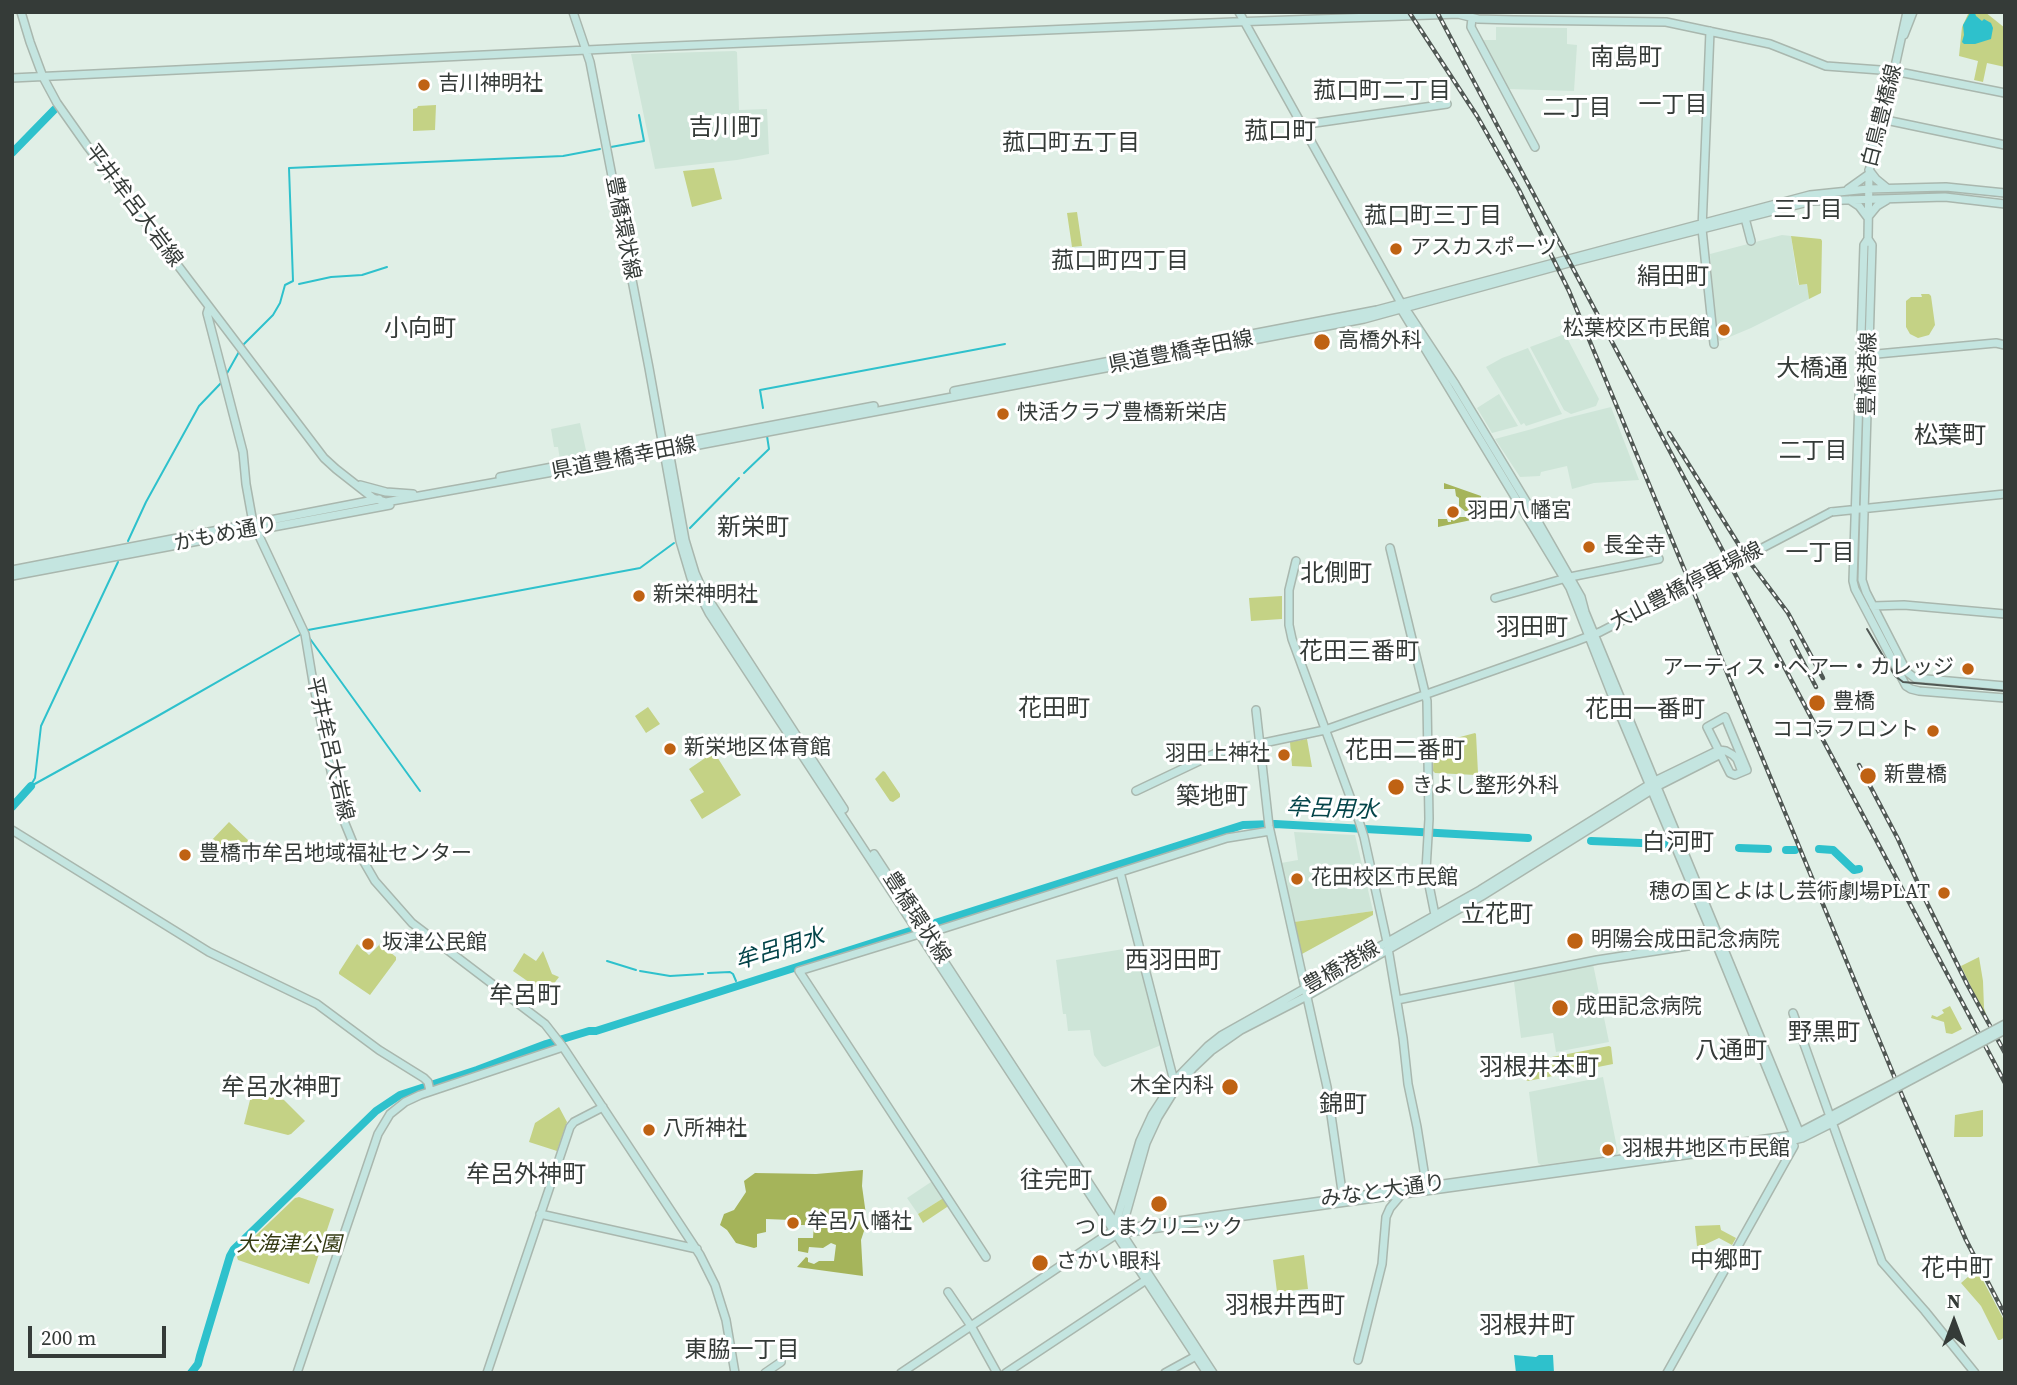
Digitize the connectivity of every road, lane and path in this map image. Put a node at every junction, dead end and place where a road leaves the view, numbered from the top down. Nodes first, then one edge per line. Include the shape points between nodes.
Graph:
1 (21, 12) edge
2 (573, 12) edge
3 (1239, 12) edge
4 (1907, 12) edge
5 (1913, 12) edge
6 (1472, 18) junction
7 (1244, 21) junction
8 (1710, 32) junction
9 (1901, 42) junction
10 (586, 50) junction
11 (1894, 71) junction
12 (43, 76) junction
13 (12, 78) edge
14 (2005, 93) edge
15 (1447, 104) dead end
16 (1881, 119) junction
17 (1301, 125) junction
18 (2005, 145) edge
19 (1535, 147) dead end
20 (1869, 172) junction
21 (1887, 188) junction
22 (1868, 189) junction
23 (1844, 191) junction
24 (2005, 193) edge
25 (1891, 198) junction
26 (1849, 199) junction
27 (1868, 199) junction
28 (2005, 204) edge
29 (1745, 218) junction
30 (1868, 218) junction
31 (1702, 226) junction
32 (1751, 241) dead end
33 (1403, 306) junction
34 (209, 307) junction
35 (1714, 344) dead end
36 (2005, 345) edge
37 (1866, 355) junction
38 (665, 449) junction
39 (357, 484) junction
40 (410, 494) junction
41 (439, 494) junction
42 (2005, 494) edge
43 (371, 501) junction
44 (356, 504) junction
45 (1860, 509) junction
46 (254, 526) junction
47 (1390, 548) dead end
48 (124, 551) junction
49 (1659, 559) dead end
50 (1296, 561) dead end
51 (12, 570) edge
52 (12, 576) edge
53 (1567, 578) junction
54 (1494, 598) dead end
55 (1873, 606) junction
56 (2005, 614) edge
57 (1592, 636) junction
58 (1911, 675) junction
59 (2005, 686) edge
60 (1910, 689) junction
61 (1427, 694) junction
62 (2005, 698) edge
63 (1256, 710) dead end
64 (1325, 730) junction
65 (1259, 743) junction
66 (1723, 754) junction
67 (1742, 772) junction
68 (1654, 786) junction
69 (1136, 791) dead end
70 (1269, 826) junction
71 (12, 830) edge
72 (1120, 872) junction
73 (1435, 915) junction
74 (921, 930) junction
75 (1718, 941) junction
76 (1387, 946) junction
77 (1306, 993) junction
78 (1397, 1000) junction
79 (1793, 1013) dead end
80 (2005, 1024) edge
81 (2005, 1030) edge
82 (560, 1043) junction
83 (1174, 1081) junction
84 (1895, 1086) junction
85 (429, 1087) junction
86 (603, 1107) junction
87 (1831, 1120) junction
88 (1796, 1138) junction
89 (1427, 1189) junction
90 (1401, 1195) junction
91 (1344, 1200) junction
92 (540, 1214) junction
93 (1118, 1230) junction
94 (697, 1250) junction
95 (986, 1257) dead end
96 (1146, 1280) junction
97 (948, 1292) dead end
98 (972, 1328) junction
99 (1196, 1356) junction
100 (1359, 1360) dead end
101 (781, 1362) dead end
102 (297, 1373) edge
103 (487, 1373) edge
104 (735, 1373) edge
105 (765, 1373) edge
106 (901, 1373) edge
107 (909, 1373) edge
108 (997, 1373) edge
109 (1006, 1373) edge
110 (1165, 1373) edge
111 (1207, 1373) edge
112 (1213, 1373) edge
113 (1667, 1373) edge
114 (1975, 1373) edge

1 - 12 street, 平井牟呂大岩線
2 - 10 street, 豊橋環状線
3 - 7 street
4 - 9 street, 白鳥豊橋線
5 - 9 street, 白鳥豊橋線
6 - 7 street via 1438,14
6 - 8 street via 1660,21
6 - 19 street via 1471,27
7 - 10 street
7 - 17 street
8 - 11 street via 1770,44 1826,66
8 - 31 street
9 - 11 street, 白鳥豊橋線
10 - 12 street
10 - 38 street, 豊橋環状線
11 - 14 street
11 - 16 street, 白鳥豊橋線
12 - 13 street
12 - 34 street, 平井牟呂大岩線 via 88,147
15 - 17 street
16 - 18 street
16 - 20 street, 白鳥豊橋線
17 - 33 street
20 - 21 street
20 - 22 street, 白鳥豊橋線
20 - 23 street
21 - 22 street, 県道豊橋幸田線
21 - 24 street, 県道豊橋幸田線
22 - 23 street, 県道豊橋幸田線
22 - 27 street, 豊橋港線
23 - 31 street, 県道豊橋幸田線 via 1810,195
25 - 27 street, 県道豊橋幸田線
25 - 28 street, 県道豊橋幸田線 via 1945,197
25 - 30 street
26 - 27 street, 県道豊橋幸田線
26 - 29 street, 県道豊橋幸田線 via 1812,201
26 - 30 street
27 - 30 street, 豊橋港線
29 - 31 street, 県道豊橋幸田線
29 - 32 street
30 - 37 street, 豊橋港線 via 1864,245
31 - 33 street, 県道豊橋幸田線
31 - 35 street
33 - 38 street, 県道豊橋幸田線 via 1357,320
33 - 53 street
34 - 39 street, 県道豊橋幸田線 via 324,458
34 - 46 street, 平井牟呂大岩線 via 243,453
36 - 37 street
37 - 45 street, 豊橋港線
38 - 40 street, 県道豊橋幸田線
38 - 41 street, 県道豊橋幸田線
38 - 74 street, 豊橋環状線 via 685,540 703,591
39 - 40 street, 県道豊橋幸田線
39 - 43 street via 365,488
39 - 44 street via 361,494
40 - 43 street, かもめ通り
41 - 43 street, かもめ通り
41 - 43 street, 県道豊橋幸田線
42 - 45 street, 大山豊橋停車場線
43 - 44 street, かもめ通り
43 - 46 street, かもめ通り
44 - 46 street, かもめ通り
45 - 55 street via 1862,580
45 - 57 street, 大山豊橋停車場線, bridge via 1831,512
45 - 60 street via 1854,585
46 - 48 street, かもめ通り
46 - 82 street, 平井牟呂大岩線 via 304,632 335,790 347,830 366,867 412,923 527,1009
47 - 61 street
48 - 51 street, かもめ通り
48 - 52 street, かもめ通り
49 - 53 street
50 - 64 street via 1289,590 1289,625
53 - 54 street
53 - 57 street
55 - 56 street
55 - 58 street
57 - 61 street
57 - 68 street, 大山豊橋停車場線
58 - 59 street
58 - 60 street
60 - 62 street
61 - 64 street
61 - 73 street via 1426,870
63 - 65 street
64 - 65 street
64 - 76 street via 1362,829
65 - 69 street via 1216,753
65 - 70 street
66 - 67 street via 1737,759
66 - 67 street via 1730,773
66 - 67 street via 1707,727 1725,717 1747,770
66 - 68 street
68 - 73 street, 豊橋港線
68 - 75 street, 大山豊橋停車場線
68 - 76 street, 豊橋港線 via 1482,896
70 - 72 street
70 - 77 street
71 - 85 street via 209,952 317,1004 421,1075
72 - 74 street
72 - 83 street
73 - 76 street, 豊橋港線
74 - 93 street, 豊橋環状線
74 - 95 street via 799,971
75 - 78 street
75 - 88 street, 大山豊橋停車場線
76 - 77 street, 豊橋港線
76 - 78 street
77 - 83 street, 豊橋港線 via 1222,1035
77 - 91 street via 1327,1087
77 - 93 street, 豊橋港線 via 1226,1040 1176,1088 1146,1143
78 - 89 street
79 - 87 street
80 - 84 street, bridge
81 - 84 street, bridge
82 - 85 street
82 - 86 street, 平井牟呂大岩線
83 - 93 street, 豊橋港線 via 1140,1141
84 - 87 street, みなと大通り
85 - 102 street via 396,1108 378,1134
86 - 92 street via 572,1123
86 - 94 street, 平井牟呂大岩線
87 - 88 street, みなと大通り
87 - 114 street via 1882,1262
88 - 89 street, みなと大通り
88 - 113 street
89 - 90 street, みなと大通り
89 - 91 street, みなと大通り
90 - 91 street, みなと大通り
90 - 100 street via 1386,1217 1382,1264
91 - 93 street, みなと大通り
92 - 94 street
92 - 103 street
93 - 96 street, 豊橋環状線
93 - 98 street, みなと大通り
93 - 112 street, 豊橋環状線
94 - 104 street, 平井牟呂大岩線 via 715,1285
96 - 99 street, 豊橋環状線
96 - 109 street
97 - 98 street
98 - 106 street, みなと大通り
98 - 107 street, みなと大通り
98 - 108 street
99 - 110 street
99 - 111 street, 豊橋環状線
101 - 105 street

